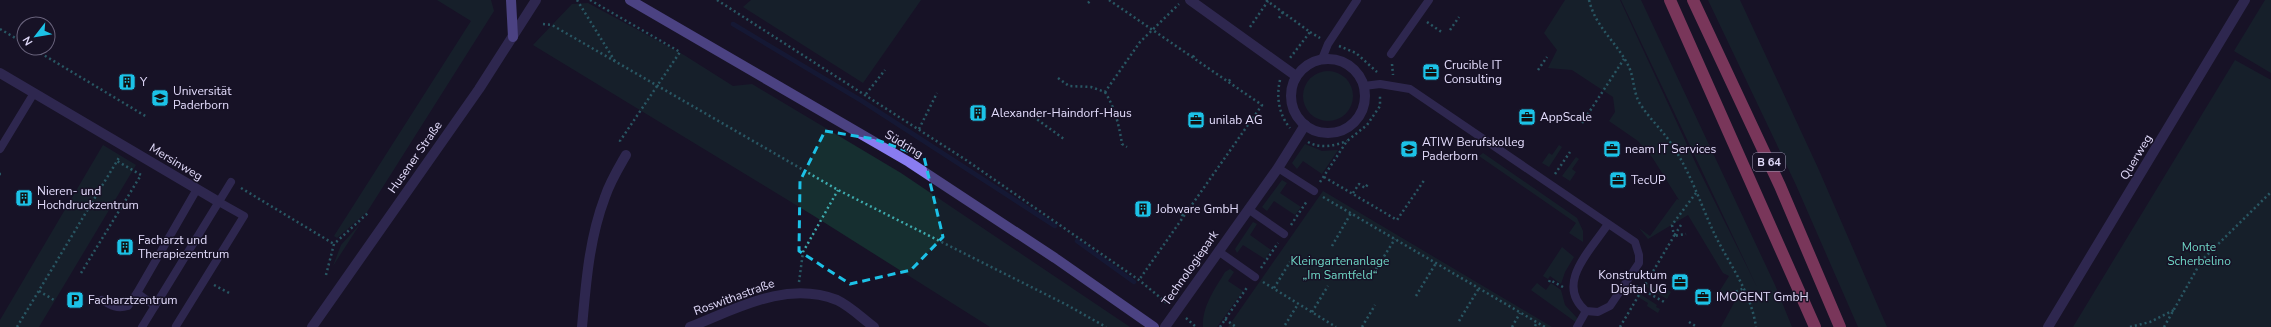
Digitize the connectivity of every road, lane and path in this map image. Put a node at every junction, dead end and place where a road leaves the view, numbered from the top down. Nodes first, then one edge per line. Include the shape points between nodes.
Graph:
1 (511, 0) edge
2 (536, 0) edge
3 (577, 0) edge
4 (590, 0) edge
5 (630, 0) edge
6 (717, 0) edge
7 (1090, 0) edge
8 (1109, 0) edge
9 (1182, 0) edge
10 (1190, 0) edge
11 (1357, 0) edge
12 (1429, 0) edge
13 (1589, 0) edge
14 (1670, 0) edge
15 (1693, 0) edge
16 (2245, 0) edge
17 (1268, 1) dead end
18 (1088, 3) dead end
19 (1283, 12) dead end
20 (1418, 16) junction
21 (1459, 17) dead end
22 (1279, 18) dead end
23 (543, 24) dead end
24 (1250, 27) dead end
25 (0, 29) edge
26 (1153, 29) junction
27 (1450, 30) dead end
28 (1310, 32) dead end
29 (1442, 33) dead end
30 (513, 37) junction
31 (16, 38) edge
32 (1328, 44) junction
33 (1196, 53) dead end
34 (1391, 54) dead end
35 (45, 56) edge
36 (1193, 57) junction
37 (1547, 57) dead end
38 (1624, 58) junction
39 (1322, 59) junction
40 (617, 63) junction
41 (1392, 64) dead end
42 (885, 70) dead end
43 (1538, 70) dead end
44 (0, 73) edge
45 (1393, 73) dead end
46 (1296, 76) junction
47 (1058, 78) dead end
48 (1231, 78) dead end
49 (1229, 82) junction
50 (1380, 84) junction
51 (657, 86) junction
52 (1364, 86) junction
53 (1105, 92) junction
54 (34, 93) junction
55 (937, 93) dead end
56 (866, 94) junction
57 (1035, 109) dead end
58 (147, 117) dead end
59 (1582, 123) dead end
60 (1305, 126) junction
61 (919, 129) junction
62 (1064, 139) dead end
63 (125, 147) junction
64 (1127, 147) dead end
65 (0, 149) edge
66 (1570, 152) dead end
67 (626, 155) joint
68 (117, 161) junction
69 (1278, 168) junction
70 (1324, 176) junction
71 (1425, 179) dead end
72 (231, 182) joint
73 (1549, 182) junction
74 (1368, 184) dead end
75 (197, 189) junction
76 (838, 190) junction
77 (1314, 191) junction
78 (2271, 192) edge
79 (1353, 193) junction
80 (1696, 193) junction
81 (1196, 199) junction
82 (218, 202) junction
83 (1200, 202) dead end
84 (1173, 209) dead end
85 (1248, 209) junction
86 (369, 212) dead end
87 (1352, 213) junction
88 (1184, 216) junction
89 (1608, 224) junction
90 (1681, 225) dead end
91 (106, 230) junction
92 (1173, 231) junction
93 (1176, 234) dead end
94 (1284, 234) junction
95 (1686, 234) dead end
96 (1674, 236) junction
97 (1395, 239) junction
98 (103, 240) dead end
99 (334, 244) junction
100 (1332, 246) dead end
101 (1218, 252) junction
102 (1290, 262) dead end
103 (1436, 263) junction
104 (1376, 269) dead end
105 (80, 273) dead end
106 (326, 275) dead end
107 (1255, 277) junction
108 (206, 280) junction
109 (1138, 280) junction
110 (1628, 280) junction
111 (1549, 282) dead end
112 (1328, 286) dead end
113 (1148, 287) dead end
114 (1561, 287) dead end
115 (1274, 288) junction
116 (1479, 288) junction
117 (1744, 288) junction
118 (1642, 289) junction
119 (39, 291) junction
120 (798, 292) junction
121 (137, 293) junction
122 (231, 294) dead end
123 (1416, 296) dead end
124 (1727, 296) dead end
125 (54, 300) dead end
126 (102, 300) dead end
127 (1666, 303) dead end
128 (1298, 304) junction
129 (1375, 305) dead end
130 (155, 306) junction
131 (2174, 310) junction
132 (1312, 312) junction
133 (1586, 312) junction
134 (1520, 313) junction
135 (1225, 319) junction
136 (1459, 321) dead end
137 (1537, 322) junction
138 (1689, 322) dead end
139 (144, 324) edge
140 (176, 326) dead end
141 (1285, 326) dead end
142 (1535, 326) edge
143 (17, 327) edge
144 (312, 327) edge
145 (582, 327) edge
146 (690, 327) edge
147 (874, 327) edge
148 (1106, 327) edge
149 (1154, 327) edge
150 (1165, 327) edge
151 (1220, 327) edge
152 (1236, 327) edge
153 (1336, 327) edge
154 (1362, 327) edge
155 (1512, 327) edge
156 (1545, 327) edge
157 (1577, 327) edge
158 (1620, 327) edge
159 (1697, 327) edge
160 (1756, 327) edge
161 (1815, 327) edge
162 (1840, 327) edge
163 (2048, 327) edge
164 (2130, 327) edge
165 (2164, 327) edge

1 - 30 main road
2 - 30 street, Husener Straße
3 - 40 path
4 - 51 path via 680,52
5 - 149 main road, Südring via 909,162
6 - 56 path
7 - 18 path
8 - 26 path
9 - 26 path via 1175,10
10 - 46 street
11 - 32 lane
12 - 20 lane
13 - 38 path via 1601,28
14 - 161 highway, B 64
15 - 162 highway, B 64 via 1780,186
16 - 163 street, Querweg
17 - 24 path
19 - 22 path
20 - 29 path
20 - 34 lane
21 - 27 path
23 - 40 path via 552,25
25 - 31 path
26 - 36 path
26 - 53 path via 1140,42
28 - 32 path
30 - 144 street, Husener Straße
32 - 39 lane
32 - 50 path via 1360,56 1379,74
33 - 36 path
35 - 58 path
36 - 49 path
37 - 43 path
38 - 59 path
38 - 80 path via 1634,81 1638,100 1675,149
39 - 46 street via 1304,67
39 - 52 street via 1341,61 1350,65
40 - 51 path
41 - 45 path
42 - 56 path
44 - 54 street, Mersinweg
46 - 60 street via 1291,101 1293,110
47 - 53 path via 1069,86 1091,87
48 - 49 path
49 - 81 path via 1262,105
50 - 52 lane
50 - 70 path via 1380,106 1367,125 1347,141
50 - 73 lane via 1410,89
51 - 67 path via 620,141
51 - 76 path
52 - 60 street via 1363,109 1351,125 1333,133 1323,133
53 - 64 path via 1117,117 1122,144
54 - 63 street, Mersinweg
54 - 65 lane
55 - 61 path
56 - 61 path
57 - 62 path via 1031,116
60 - 69 street, Technologiepark
61 - 109 path
63 - 68 path
63 - 75 street, Mersinweg
66 - 73 path
67 - 145 street via 605,196 594,230 588,259
68 - 91 path via 141,175
68 - 119 path
69 - 77 lane
69 - 85 street, Technologiepark
70 - 77 path
70 - 79 path
71 - 79 path via 1397,220
72 - 82 lane
72 - 99 path
73 - 89 lane
74 - 79 path via 1365,188 1359,184
75 - 82 street, Mersinweg
75 - 121 lane
76 - 120 path via 803,252
76 - 148 path
77 - 87 path
77 - 94 path
78 - 131 path via 2202,260
80 - 96 path via 1672,225
80 - 117 path
81 - 83 path
81 - 88 path
82 - 108 lane via 244,216
82 - 130 lane
84 - 88 path
85 - 94 lane
85 - 101 street, Technologiepark
86 - 99 path
87 - 97 path
87 - 100 path
88 - 92 path
89 - 110 lane via 1635,242 1638,248 1639,263
89 - 133 lane via 1574,276 1574,297
90 - 96 path
91 - 98 path
91 - 105 path
92 - 93 path
92 - 109 path
94 - 107 path
95 - 96 path
96 - 118 path
97 - 103 path
97 - 104 path
99 - 106 path
101 - 107 lane
101 - 150 street, Technologiepark
102 - 115 path
103 - 116 path
103 - 123 path
107 - 115 path
107 - 135 path
108 - 122 path
108 - 140 lane
109 - 113 path
110 - 118 path
110 - 133 lane via 1610,306 1598,312
111 - 114 path via 1550,280
112 - 132 path
115 - 128 path
116 - 134 path
116 - 136 path
117 - 124 path
117 - 160 path via 1753,310
118 - 127 path
118 - 158 path
119 - 125 path
119 - 143 path
120 - 146 street, Roswithastraße via 778,294
120 - 147 street, Roswithastraße via 821,295 838,301
121 - 126 lane via 128,306 121,308
121 - 130 lane
128 - 132 path
128 - 141 path
129 - 154 path
130 - 139 lane
131 - 164 path via 2150,322
131 - 165 path
132 - 153 path
133 - 157 lane
134 - 137 path
134 - 155 path
135 - 151 path
135 - 152 path
137 - 142 path
137 - 156 path
138 - 159 path

